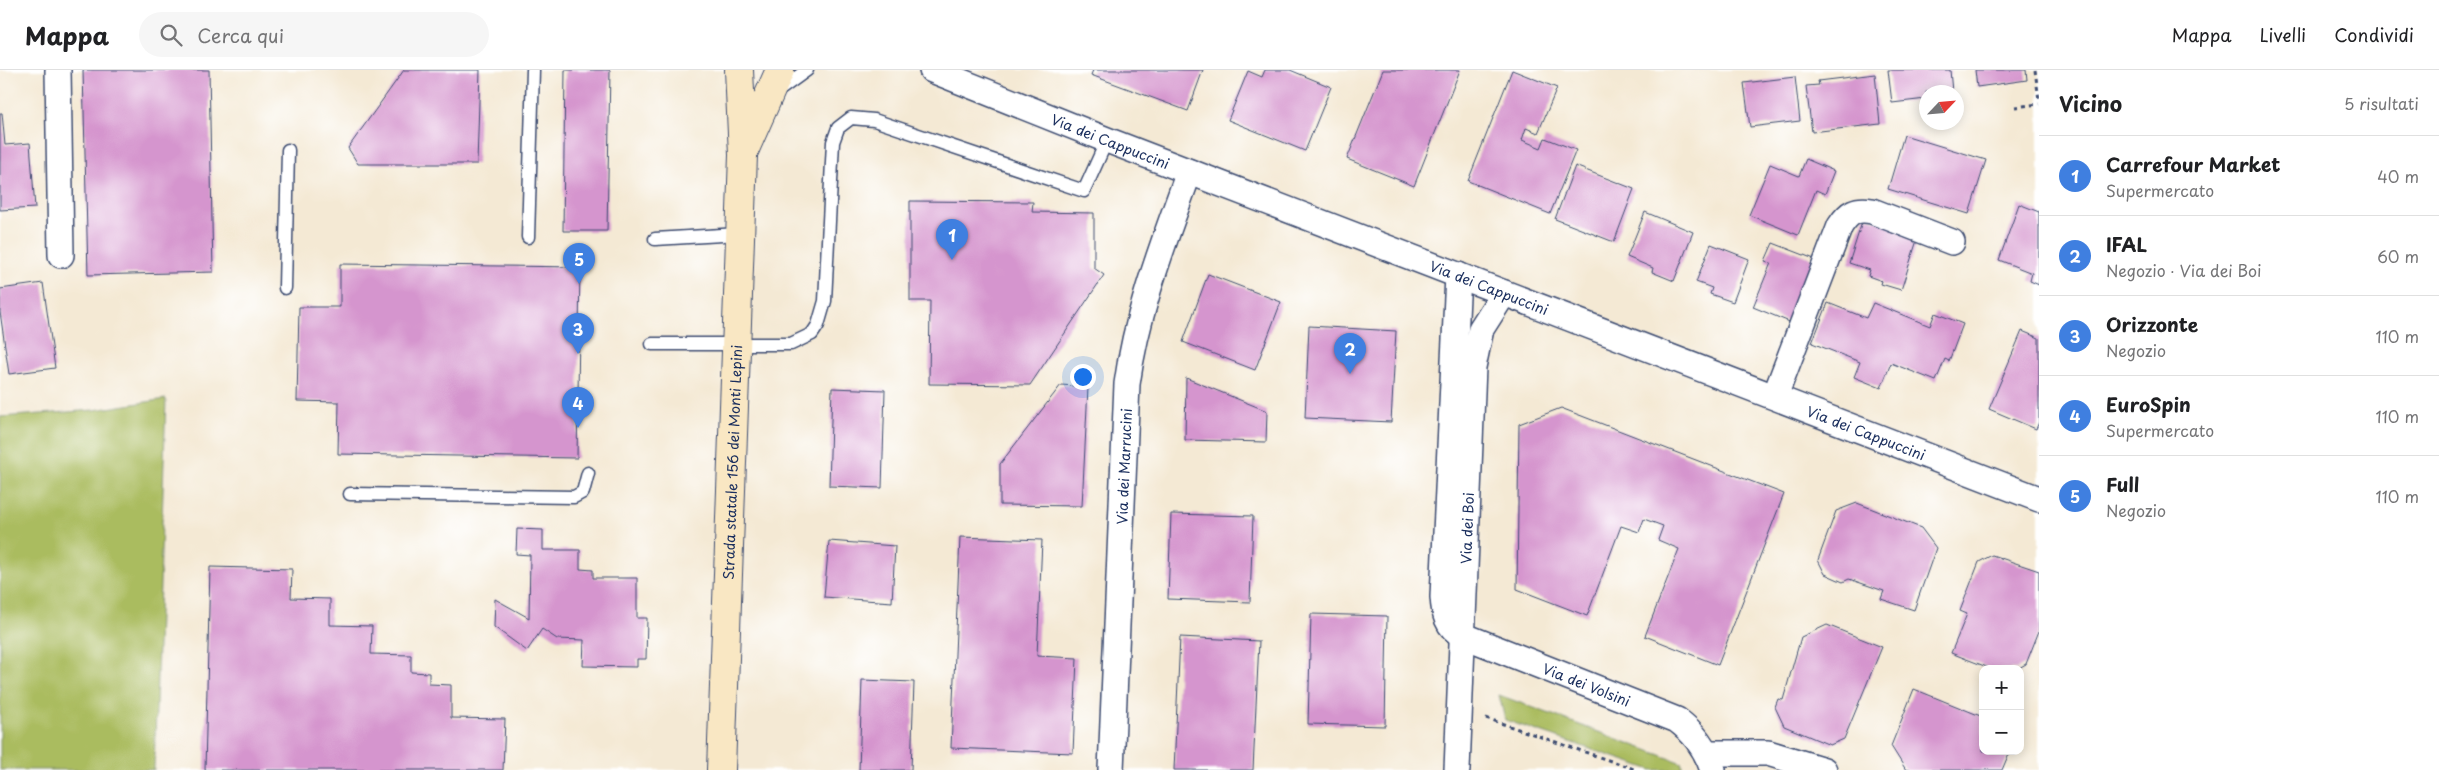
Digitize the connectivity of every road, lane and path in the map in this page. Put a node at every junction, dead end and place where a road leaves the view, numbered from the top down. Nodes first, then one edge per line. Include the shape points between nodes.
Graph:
1 (58, 70) edge
2 (533, 70) edge
3 (780, 70) edge
4 (807, 70) edge
5 (2035, 70) edge
6 (937, 71) edge
7 (737, 77) edge
8 (2039, 100) edge
9 (2039, 104) edge
10 (2015, 107) dead end
11 (764, 108) junction
12 (1107, 140) junction
13 (288, 150) dead end
14 (742, 155) junction
15 (1189, 172) junction
16 (739, 234) junction
17 (528, 237) dead end
18 (655, 239) dead end
19 (1952, 242) dead end
20 (61, 255) dead end
21 (1458, 275) junction
22 (285, 288) dead end
23 (1504, 292) junction
24 (652, 344) dead end
25 (736, 344) junction
26 (1775, 396) junction
27 (588, 473) dead end
28 (350, 494) dead end
29 (2039, 499) edge
30 (1446, 616) joint
31 (1462, 635) junction
32 (1459, 709) junction
33 (1710, 762) edge
34 (721, 770) edge
35 (1111, 770) edge
36 (1457, 770) edge
37 (1637, 770) edge
38 (1824, 770) edge

1 - 20 street
2 - 17 lane
3 - 11 main road, Strada statale 156 dei Monti Lepini
4 - 11 lane via 790,80
5 - 8 path
6 - 12 street, Via dei Cappuccini
7 - 14 main road, Strada statale 156 dei Monti Lepini
9 - 10 path
11 - 14 main road, Strada statale 156 dei Monti Lepini
12 - 15 street, Via dei Cappuccini
12 - 25 lane via 1084,191 874,120 851,118 838,128 833,142 825,301 818,324 812,334 791,344
13 - 22 lane
14 - 16 main road, Strada statale 156 dei Monti Lepini
15 - 21 street, Via dei Cappuccini
15 - 35 street, Via dei Marrucini via 1146,290 1133,340 1127,384
16 - 18 lane
16 - 25 main road, Strada statale 156 dei Monti Lepini
19 - 26 street via 1872,211 1852,211 1840,226
21 - 23 street, Via dei Cappuccini
21 - 30 street, Via dei Boi via 1443,597
23 - 26 street, Via dei Cappuccini
23 - 31 street, Via dei Boi via 1481,329 1474,352
24 - 25 lane
25 - 34 main road, Strada statale 156 dei Monti Lepini
26 - 29 street, Via dei Cappuccini
27 - 28 lane via 583,492 574,497
30 - 31 street, Via dei Volsini via 1450,626
31 - 32 street, Via dei Boi
31 - 33 street, Via dei Volsini via 1677,720 1695,735
32 - 36 street, Via dei Boi
32 - 37 path
33 - 38 street via 1768,753

